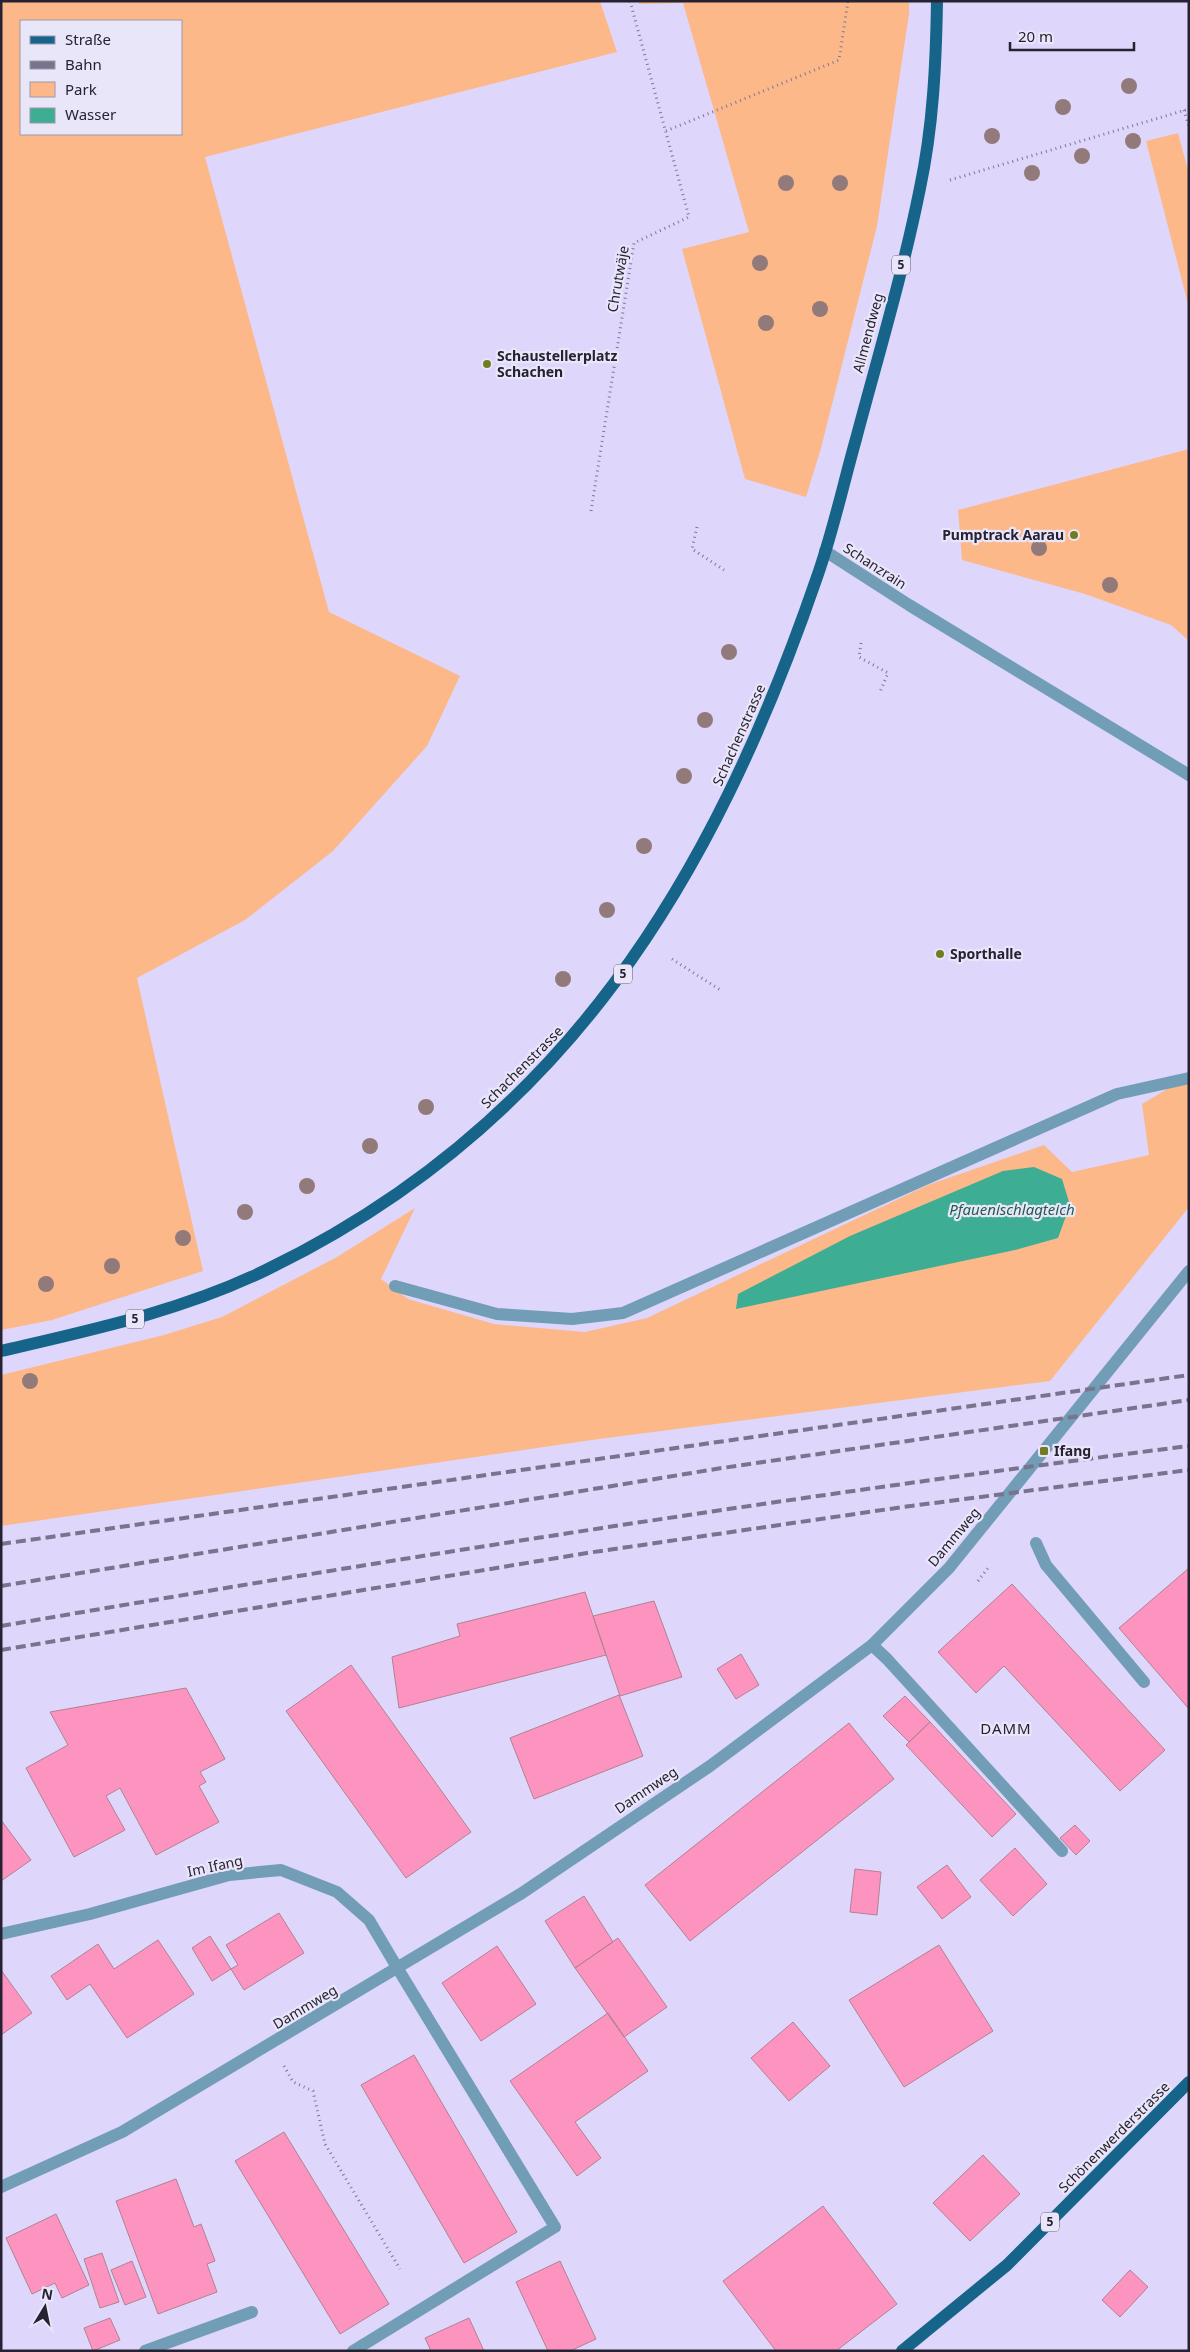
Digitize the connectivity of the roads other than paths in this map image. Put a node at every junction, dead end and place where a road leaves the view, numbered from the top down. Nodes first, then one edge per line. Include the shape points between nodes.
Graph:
1 (937, 1) edge
2 (826, 551) junction
3 (1189, 775) edge
4 (1189, 1078) edge
5 (1189, 1271) edge
6 (395, 1286) dead end
7 (1, 1350) edge
8 (1036, 1543) dead end
9 (872, 1645) junction
10 (1144, 1682) dead end
11 (1062, 1851) dead end
12 (1, 1934) edge
13 (398, 1969) junction
14 (1189, 2082) edge
15 (1, 2188) edge
16 (252, 2312) dead end
17 (145, 2351) edge
18 (353, 2351) edge
19 (902, 2351) edge

1 - 2 main road, Allmendweg / 5 via 930,122 920,187
2 - 3 street, Schanzrain
2 - 7 main road, Schachenstrasse / 5 via 788,658 729,795 694,861 622,976 582,1027 509,1104 402,1192 337,1233 263,1272 138,1319
4 - 6 street via 1117,1094 623,1313 572,1319 497,1314
5 - 9 street, Dammweg via 949,1568
8 - 10 street via 1046,1565
9 - 11 street
9 - 13 street, Dammweg via 710,1766 522,1893
12 - 13 street, Im Ifang via 90,1914 229,1875 281,1870 337,1892 369,1920
13 - 15 street, Dammweg via 122,2132
13 - 18 street, Im Ifang via 555,2227
14 - 19 main road, Schönenwerderstrasse / 5 via 1007,2265
16 - 17 street

